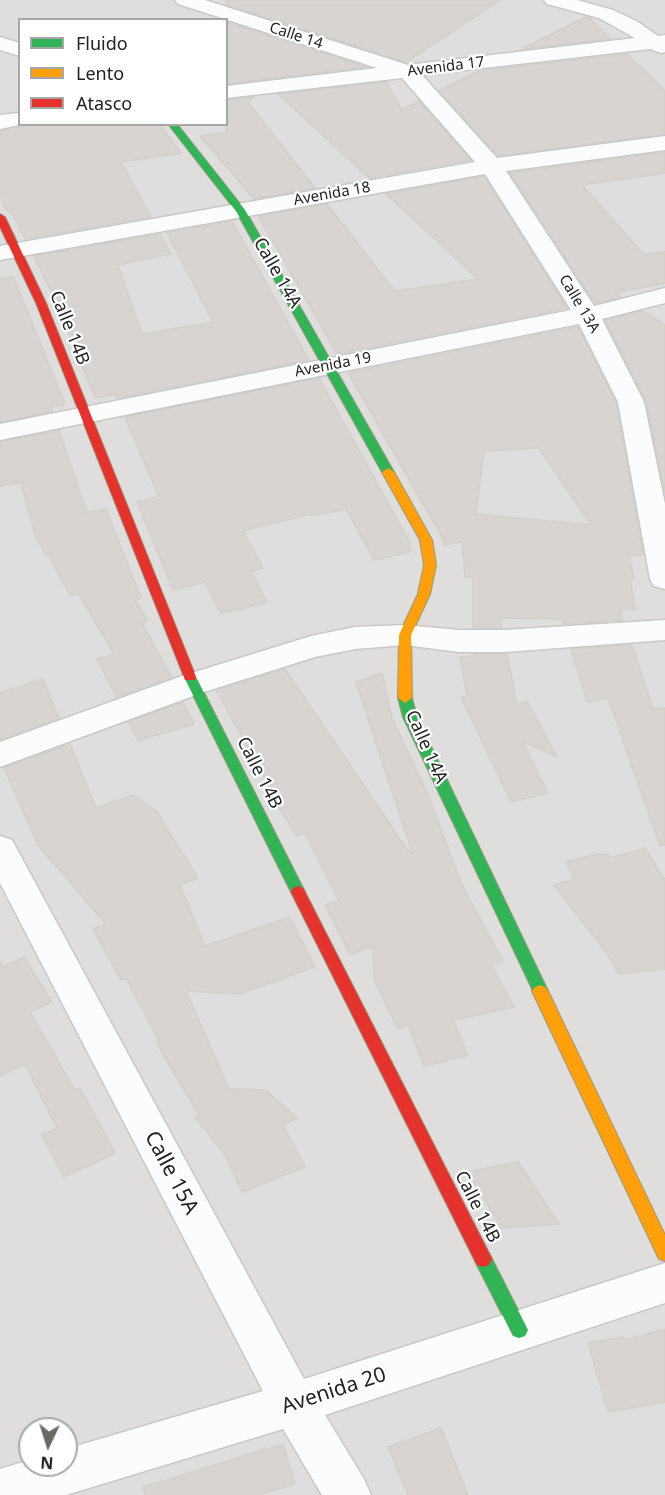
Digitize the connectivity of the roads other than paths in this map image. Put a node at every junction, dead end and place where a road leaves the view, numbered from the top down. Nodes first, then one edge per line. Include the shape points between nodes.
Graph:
1 (185, 0) edge
2 (554, 0) edge
3 (0, 43) edge
4 (662, 45) edge
5 (18, 49) edge
6 (407, 71) junction
7 (228, 92) edge
8 (18, 119) edge
9 (0, 122) edge
10 (174, 126) edge
11 (665, 143) edge
12 (491, 166) junction
13 (240, 210) junction
14 (0, 217) edge
15 (8, 251) edge
16 (665, 295) edge
17 (587, 315) junction
18 (330, 366) junction
19 (84, 414) junction
20 (0, 432) edge
21 (665, 579) edge
22 (665, 630) edge
23 (405, 635) junction
24 (193, 684) junction
25 (0, 755) edge
26 (0, 849) edge
27 (665, 1253) edge
28 (665, 1283) edge
29 (519, 1330) junction
30 (293, 1404) junction
31 (0, 1492) edge
32 (348, 1495) edge

1 - 6 street, Calle 14
2 - 4 street via 606,14
3 - 5 street
4 - 6 street, Avenida 17
6 - 7 street, Avenida 17
6 - 12 street, Calle 13A
8 - 9 street
10 - 13 street, Calle 14A
11 - 12 street, Avenida 18
12 - 13 street, Avenida 18
12 - 17 street, Calle 13A
13 - 15 street, Avenida 18
13 - 18 street, Calle 14A
14 - 15 street, Calle 14B
15 - 19 street, Calle 14B via 41,303
16 - 17 street, Avenida 19
17 - 18 street, Avenida 19
17 - 21 street, Calle 13A via 631,402
18 - 19 street, Avenida 19
18 - 23 street, Calle 14A via 426,540 430,565 424,594
19 - 20 street, Avenida 19
19 - 24 street, Calle 14B
22 - 23 street via 505,641
23 - 24 street via 355,638 311,647
23 - 27 street, Calle 14A via 404,692 410,717
24 - 25 street
24 - 29 street, Calle 14B
26 - 30 street, Calle 15A
28 - 29 street, Avenida 20
29 - 30 street, Avenida 20
30 - 31 street, Avenida 20
30 - 32 street, Calle 15A

